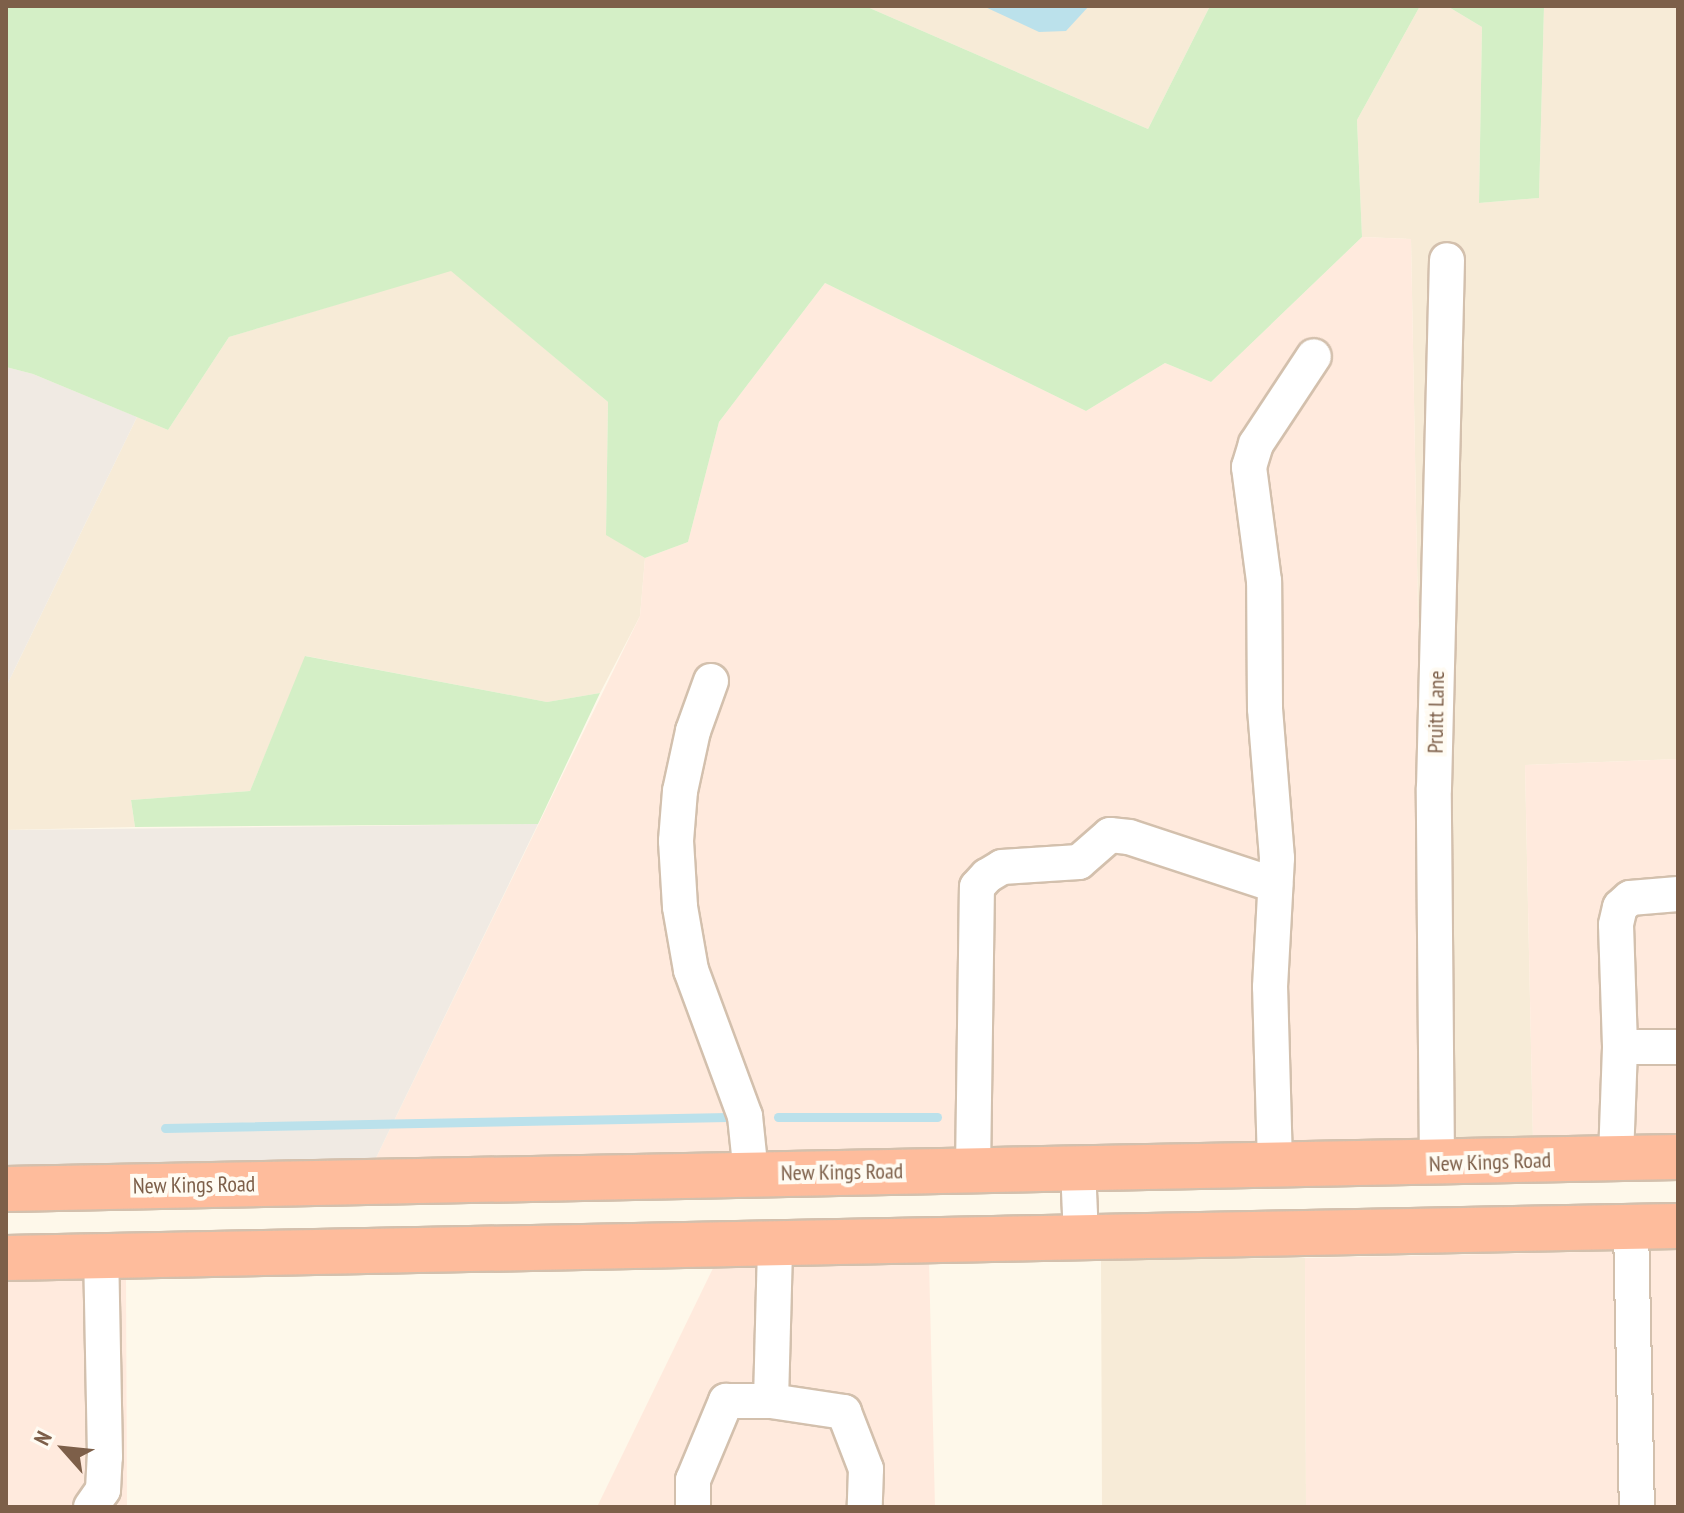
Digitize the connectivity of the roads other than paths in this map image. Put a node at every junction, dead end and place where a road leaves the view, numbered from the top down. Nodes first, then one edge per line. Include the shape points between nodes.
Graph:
1 (1447, 260) dead end
2 (1314, 356) dead end
3 (711, 681) dead end
4 (1275, 885) junction
5 (1678, 894) edge
6 (1620, 1047) junction
7 (1678, 1047) edge
8 (1616, 1157) junction
9 (1678, 1157) edge
10 (1275, 1164) junction
11 (1437, 1164) junction
12 (1078, 1168) junction
13 (973, 1170) junction
14 (751, 1174) junction
15 (6, 1189) edge
16 (1678, 1226) edge
17 (1631, 1227) junction
18 (1081, 1238) junction
19 (775, 1243) junction
20 (101, 1256) junction
21 (6, 1258) edge
22 (771, 1401) junction
23 (91, 1507) edge
24 (693, 1507) edge
25 (865, 1507) edge
26 (1637, 1507) edge

1 - 11 street, Pruitt Lane via 1434,788
2 - 4 street via 1256,444 1249,467 1264,581
3 - 14 street via 680,791 680,907 691,970 745,1116
4 - 10 street via 1270,987
4 - 13 street via 1110,835 1079,862 1002,867 987,876 977,887
5 - 6 street via 1630,898 1620,907
6 - 7 street
6 - 8 street
8 - 9 highway, New Kings Road
8 - 11 highway, New Kings Road
10 - 11 highway, New Kings Road
10 - 12 highway, New Kings Road
12 - 13 highway, New Kings Road
12 - 18 street
13 - 14 highway, New Kings Road
14 - 15 highway, New Kings Road
16 - 17 highway
17 - 18 highway
17 - 26 street
18 - 19 highway
19 - 20 highway
19 - 22 street
20 - 21 highway
20 - 23 street via 105,1457 103,1490
22 - 24 street via 726,1401 693,1480
22 - 25 street via 844,1412 866,1469

